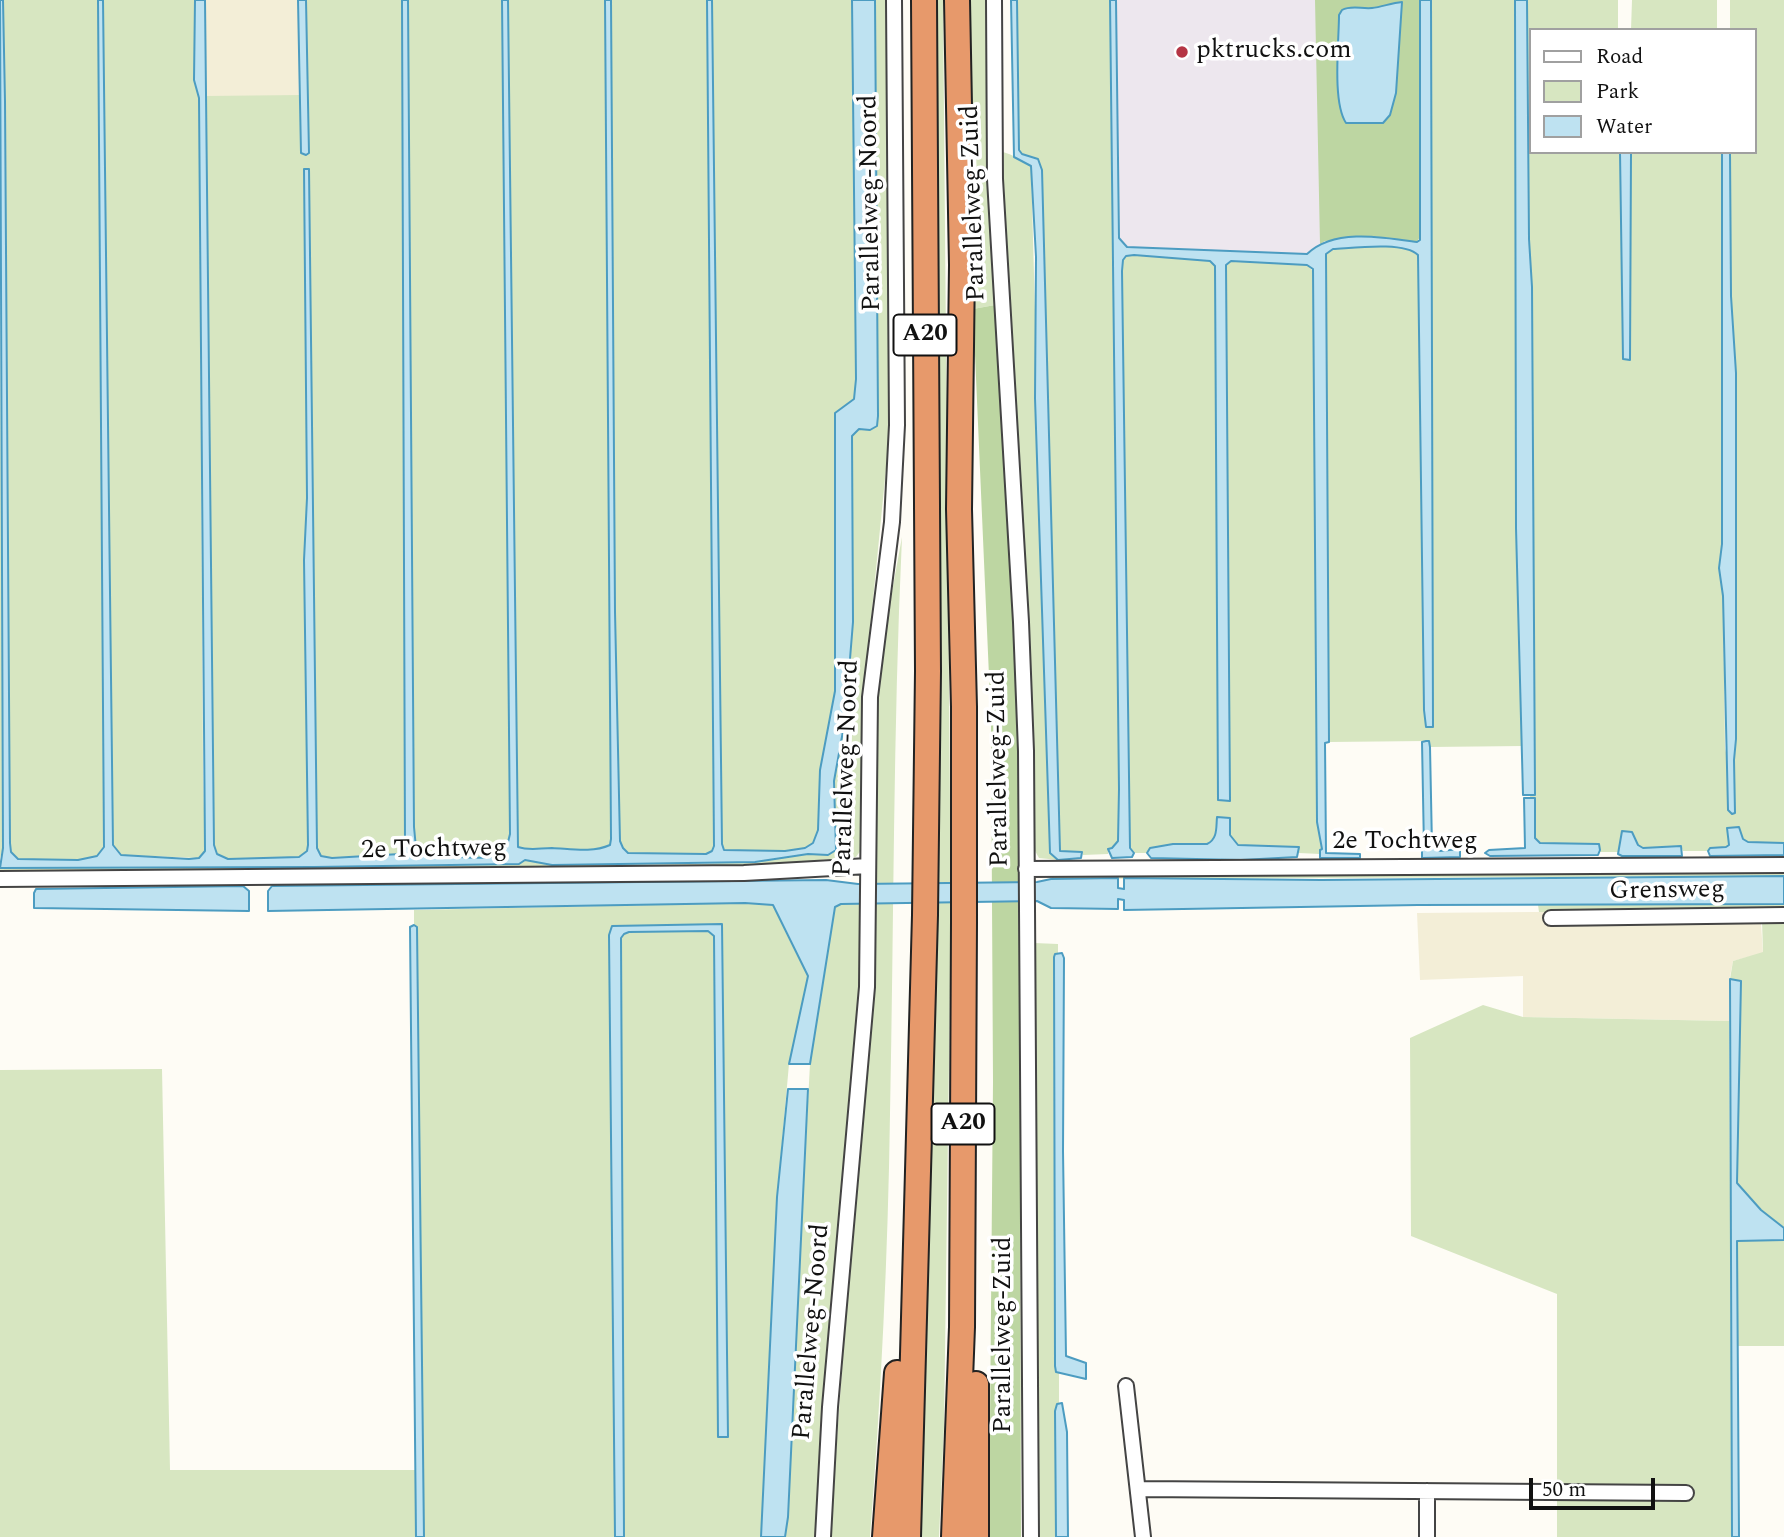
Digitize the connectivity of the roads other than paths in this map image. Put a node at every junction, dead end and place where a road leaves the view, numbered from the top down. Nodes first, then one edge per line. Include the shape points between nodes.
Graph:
1 (894, 0) edge
2 (924, 0) edge
3 (957, 0) edge
4 (994, 0) edge
5 (1784, 864) edge
6 (868, 872) junction
7 (1026, 873) junction
8 (0, 878) edge
9 (1784, 915) edge
10 (1551, 918) dead end
11 (916, 1282) junction
12 (962, 1327) junction
13 (1126, 1386) dead end
14 (1138, 1489) junction
15 (1427, 1491) junction
16 (1685, 1493) dead end
17 (823, 1537) edge
18 (885, 1537) edge
19 (908, 1537) edge
20 (954, 1537) edge
21 (976, 1537) edge
22 (1031, 1537) edge
23 (1143, 1537) edge
24 (1427, 1537) edge

1 - 6 street, Parallelweg-Noord via 897,425 892,522 870,697
2 - 11 highway, A20 via 928,657
3 - 12 highway, A20 via 964,707
4 - 7 street, Parallelweg-Zuid via 995,179 1021,622
5 - 7 street, 2e Tochtweg
6 - 8 street, 2e Tochtweg
6 - 17 street, Parallelweg-Noord via 867,987
7 - 22 street, Parallelweg-Zuid
9 - 10 street, Grensweg
11 - 18 highway, A20 via 901,1313
11 - 19 highway, A20
12 - 20 highway, A20
12 - 21 highway, A20 via 976,1364
13 - 14 street
14 - 15 street
14 - 23 street
15 - 16 street
15 - 24 street

